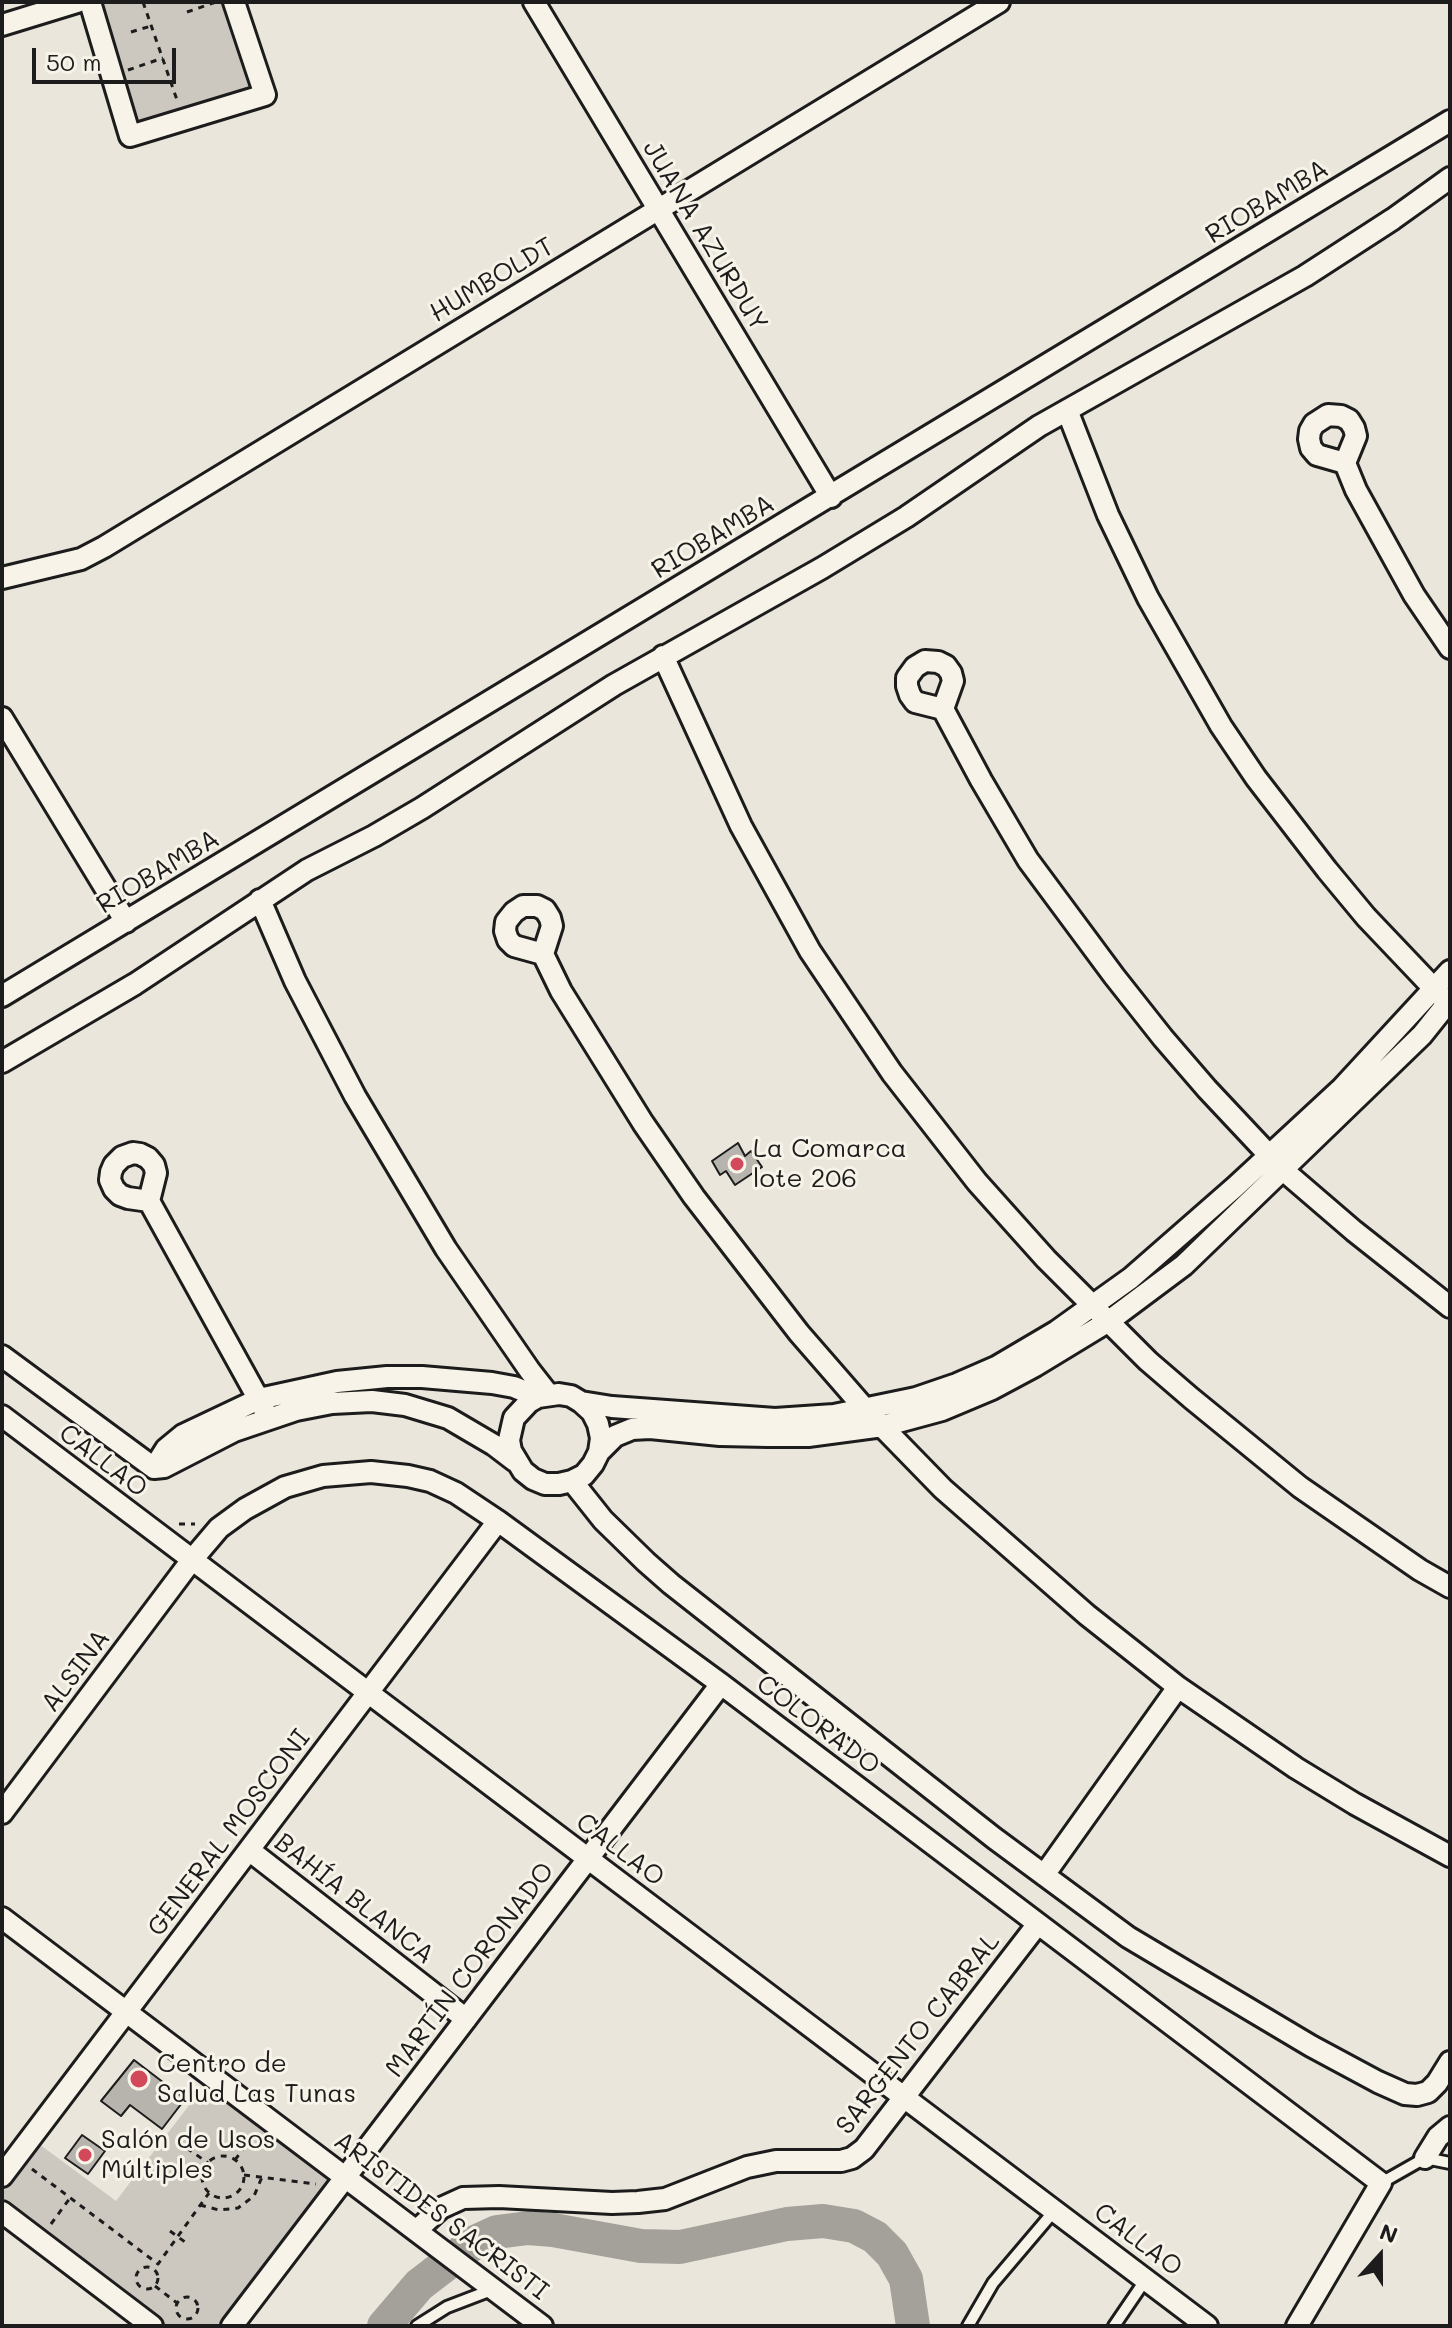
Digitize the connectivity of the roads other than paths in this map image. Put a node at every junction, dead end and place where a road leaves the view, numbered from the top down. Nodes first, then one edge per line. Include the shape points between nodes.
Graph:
1 (77, 2) edge
2 (90, 2) edge
3 (234, 2) edge
4 (534, 2) edge
5 (999, 2) edge
6 (2, 25) edge
7 (1450, 121) edge
8 (1450, 178) edge
9 (659, 209) junction
10 (1067, 410) junction
11 (1345, 463) dead end
12 (831, 497) junction
13 (2, 578) edge
14 (1450, 648) edge
15 (663, 656) junction
16 (943, 709) dead end
17 (2, 718) edge
18 (8, 742) edge
19 (260, 900) junction
20 (126, 922) junction
21 (543, 954) dead end
22 (1450, 971) edge
23 (2, 996) edge
24 (1446, 999) edge
25 (2, 1062) edge
26 (1276, 1163) junction
27 (149, 1201) dead end
28 (1094, 1305) junction
29 (1450, 1307) edge
30 (1109, 1321) junction
31 (2, 1356) edge
32 (543, 1396) junction
33 (259, 1399) junction
34 (581, 1402) junction
35 (866, 1410) junction
36 (2, 1416) edge
37 (269, 1419) junction
38 (883, 1426) junction
39 (599, 1452) junction
40 (515, 1461) junction
41 (154, 1468) junction
42 (572, 1481) junction
43 (498, 1521) junction
44 (191, 1561) junction
45 (1450, 1587) edge
46 (721, 1684) junction
47 (1178, 1687) junction
48 (368, 1692) junction
49 (2, 1813) edge
50 (249, 1850) junction
51 (1450, 1856) edge
52 (588, 1858) junction
53 (1044, 1875) junction
54 (2, 1918) edge
55 (1037, 1925) junction
56 (127, 2011) junction
57 (466, 2019) junction
58 (1450, 2062) edge
59 (905, 2097) junction
60 (1450, 2127) edge
61 (1425, 2158) junction
62 (1450, 2163) edge
63 (2, 2176) edge
64 (343, 2181) junction
65 (1381, 2183) junction
66 (1055, 2210) junction
67 (2, 2212) edge
68 (425, 2236) junction
69 (1146, 2279) junction
70 (488, 2284) junction
71 (152, 2326) edge
72 (232, 2326) edge
73 (417, 2326) edge
74 (542, 2326) edge
75 (968, 2326) edge
76 (1114, 2326) edge
77 (1207, 2326) edge
78 (1297, 2326) edge

1 - 6 street
2 - 3 street via 130,136 265,95
4 - 9 street, JUANA AZURDUY
5 - 9 street, HUMBOLDT
7 - 12 street, RIOBAMBA
8 - 10 street via 1305,276
9 - 12 street, JUANA AZURDUY
9 - 13 street, HUMBOLDT via 104,547 70,562
10 - 15 street via 858,546
10 - 24 street via 1148,598 1221,726 1327,870
11 - 14 street via 1382,540
12 - 20 street, RIOBAMBA
15 - 19 street via 422,808
15 - 28 street via 741,826 853,1017 977,1182
16 - 26 street via 1028,860 1163,1038
17 - 18 street
18 - 20 street
19 - 25 street via 135,984
19 - 32 street via 355,1096 446,1249
20 - 23 street, RIOBAMBA
21 - 35 street via 603,1059 694,1197
22 - 24 street
24 - 26 street via 1422,1035
26 - 28 street
26 - 29 street
26 - 30 street via 1184,1265
27 - 33 street
28 - 30 street
28 - 35 street via 996,1367 916,1398
30 - 38 street via 992,1389
30 - 45 street via 1148,1361 1300,1487
31 - 41 street
32 - 33 street via 492,1383 387,1377
32 - 34 street via 571,1396
32 - 40 street via 521,1409 511,1429
33 - 37 street
33 - 41 street via 183,1435
34 - 35 street via 775,1419
34 - 39 street via 598,1424
35 - 38 street
36 - 44 street, CALLAO
37 - 40 street via 332,1403 405,1405 448,1418
37 - 41 street
38 - 39 street via 782,1436 632,1429
38 - 47 street via 1012,1552
39 - 42 street via 584,1475
40 - 42 street via 545,1484
42 - 53 street via 603,1520 671,1584
43 - 44 street, COLORADO via 430,1481 371,1472 323,1476 285,1487 245,1509 219,1528
43 - 46 street, COLORADO
43 - 48 street, GENERAL MOSCONI
44 - 48 street, CALLAO
44 - 49 street, ALSINA
46 - 52 street, MARTÍN CORONADO
46 - 55 street, COLORADO
47 - 51 street via 1296,1768
47 - 53 street
48 - 50 street, GENERAL MOSCONI
48 - 52 street, CALLAO
50 - 56 street, GENERAL MOSCONI
50 - 57 street, BAHÍA BLANCA
52 - 57 street, MARTÍN CORONADO
52 - 59 street, CALLAO
53 - 58 street via 1128,1937 1378,2082 1405,2094 1428,2092
54 - 56 street, ARISTIDES SACRISTI
55 - 59 street, SARGENTO CABRAL
55 - 65 street, COLORADO
56 - 63 street, GENERAL MOSCONI
56 - 64 street, ARISTIDES SACRISTI
57 - 64 street, MARTÍN CORONADO
59 - 66 street, CALLAO
59 - 68 street, SARGENTO CABRAL via 852,2158 776,2161 665,2199 638,2202 463,2198 441,2208
60 - 61 street
61 - 62 lane
61 - 65 lane
64 - 68 street, ARISTIDES SACRISTI
64 - 72 street, MARTÍN CORONADO
65 - 78 street
66 - 69 street, CALLAO
66 - 75 lane via 993,2283
67 - 71 street
68 - 70 street, ARISTIDES SACRISTI
69 - 76 lane
69 - 77 street, CALLAO
70 - 73 lane
70 - 74 street, ARISTIDES SACRISTI

